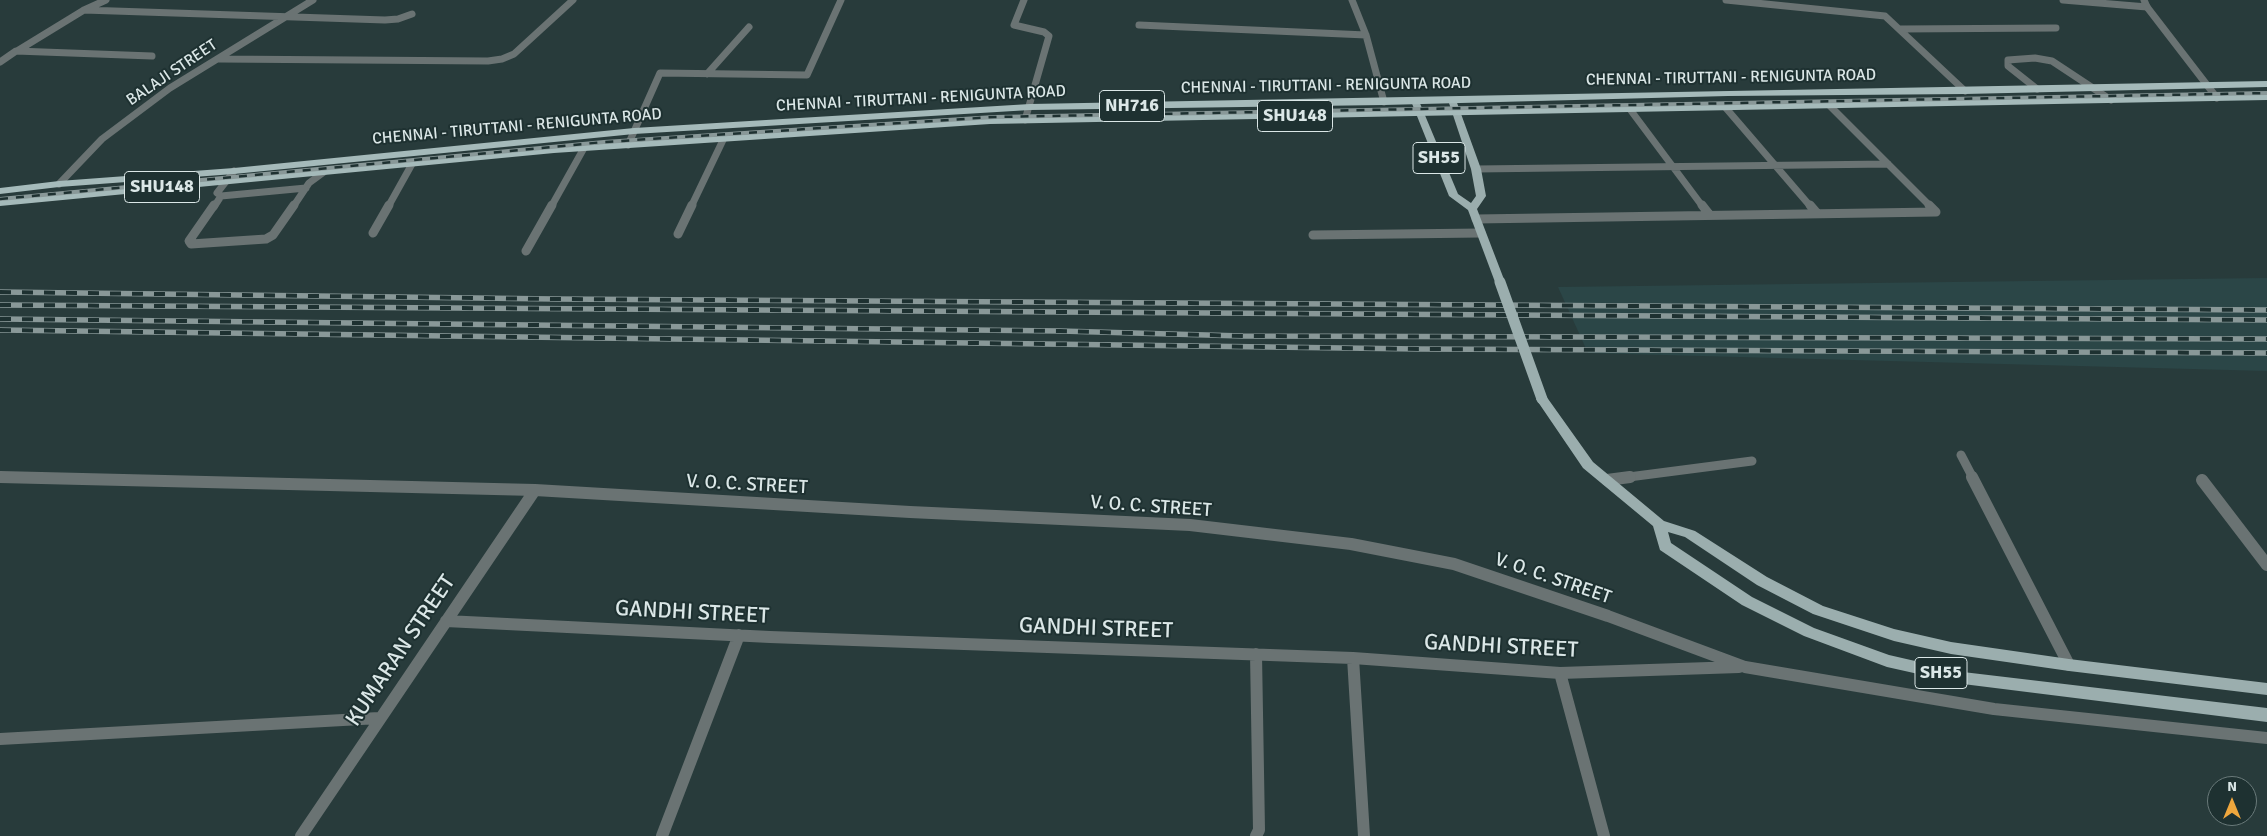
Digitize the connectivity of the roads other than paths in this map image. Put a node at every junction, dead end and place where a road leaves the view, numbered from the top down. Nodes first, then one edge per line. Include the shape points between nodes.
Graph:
1 (106, 0) edge
2 (313, 0) edge
3 (573, 0) edge
4 (840, 0) edge
5 (1024, 0) edge
6 (1352, 0) edge
7 (1726, 0) edge
8 (2063, 0) edge
9 (2145, 3) edge
10 (84, 10) junction
11 (412, 14) dead end
12 (286, 16) junction
13 (1138, 25) dead end
14 (749, 27) dead end
15 (2056, 28) dead end
16 (1900, 29) junction
17 (1366, 35) junction
18 (16, 51) junction
19 (152, 56) dead end
20 (219, 59) junction
21 (0, 62) edge
22 (707, 74) junction
23 (2206, 84) junction
24 (2267, 84) edge
25 (2093, 88) junction
26 (2037, 89) junction
27 (1965, 91) junction
28 (1654, 94) junction
29 (2267, 97) edge
30 (2217, 98) junction
31 (1452, 100) junction
32 (2111, 100) junction
33 (1415, 101) junction
34 (1384, 102) junction
35 (1830, 106) junction
36 (1030, 107) junction
37 (1725, 107) junction
38 (1629, 108) junction
39 (1664, 108) junction
40 (1421, 112) junction
41 (1456, 112) junction
42 (1025, 120) junction
43 (634, 131) junction
44 (724, 138) junction
45 (628, 145) junction
46 (584, 148) junction
47 (412, 164) junction
48 (1888, 164) junction
49 (1776, 165) junction
50 (1672, 166) junction
51 (1476, 169) junction
52 (234, 171) junction
53 (324, 172) junction
54 (226, 181) junction
55 (59, 184) junction
56 (306, 188) junction
57 (0, 191) edge
58 (221, 196) junction
59 (0, 203) edge
60 (1816, 212) junction
61 (1474, 214) junction
62 (1709, 214) junction
63 (373, 233) dead end
64 (1481, 233) junction
65 (678, 234) dead end
66 (1313, 235) dead end
67 (526, 251) dead end
68 (1961, 455) dead end
69 (1752, 461) dead end
70 (0, 477) edge
71 (1607, 480) junction
72 (2202, 480) dead end
73 (535, 490) junction
74 (1659, 524) junction
75 (2267, 565) edge
76 (446, 621) junction
77 (739, 635) junction
78 (1256, 654) junction
79 (1353, 658) junction
80 (2069, 665) junction
81 (1745, 667) junction
82 (1560, 673) junction
83 (2267, 689) edge
84 (2267, 715) edge
85 (379, 718) junction
86 (2267, 738) edge
87 (0, 739) edge
88 (301, 836) edge
89 (662, 836) edge
90 (1256, 836) edge
91 (1364, 836) edge
92 (1604, 836) edge

1 - 10 street
2 - 12 street, BALAJI STREET
3 - 20 street via 514,54 502,59
4 - 22 street via 807,74
5 - 36 street via 1014,25 1049,36
6 - 17 street
7 - 16 street via 1885,16
8 - 9 street
9 - 23 street
10 - 12 street
10 - 18 street
11 - 12 street via 385,20
12 - 20 street, BALAJI STREET
13 - 17 street
14 - 22 street
15 - 16 street
16 - 27 street
17 - 34 street
18 - 19 street
18 - 21 street
20 - 55 street, BALAJI STREET via 170,88 102,139
22 - 43 street via 660,73
23 - 24 highway, CHENNAI - TIRUTTANI - RENIGUNTA ROAD / NH716
23 - 25 highway, CHENNAI - TIRUTTANI - RENIGUNTA ROAD / NH716
23 - 30 street
25 - 26 highway, CHENNAI - TIRUTTANI - RENIGUNTA ROAD / NH716
25 - 26 street via 2052,61 2035,58 2008,60 2008,66
25 - 32 street
26 - 27 highway, CHENNAI - TIRUTTANI - RENIGUNTA ROAD / NH716
27 - 28 highway, CHENNAI - TIRUTTANI - RENIGUNTA ROAD / NH716
28 - 31 highway, CHENNAI - TIRUTTANI - RENIGUNTA ROAD / NH716
28 - 39 highway
29 - 30 highway, CHENNAI - TIRUTTANI - RENIGUNTA ROAD / SHU148
30 - 32 highway, CHENNAI - TIRUTTANI - RENIGUNTA ROAD / SHU148
31 - 33 highway, CHENNAI - TIRUTTANI - RENIGUNTA ROAD / NH716
31 - 41 main road, SH55
32 - 35 highway, CHENNAI - TIRUTTANI - RENIGUNTA ROAD / SHU148
33 - 34 highway, CHENNAI - TIRUTTANI - RENIGUNTA ROAD / NH716
33 - 40 main road, SH55
34 - 36 highway, CHENNAI - TIRUTTANI - RENIGUNTA ROAD / NH716
35 - 37 highway, CHENNAI - TIRUTTANI - RENIGUNTA ROAD / SHU148
35 - 48 street
36 - 42 street
36 - 43 highway, CHENNAI - TIRUTTANI - RENIGUNTA ROAD / NH716
37 - 39 highway, CHENNAI - TIRUTTANI - RENIGUNTA ROAD / SHU148
37 - 49 street
38 - 39 highway, CHENNAI - TIRUTTANI - RENIGUNTA ROAD / SHU148
38 - 41 highway, CHENNAI - TIRUTTANI - RENIGUNTA ROAD / SHU148
38 - 50 street
40 - 41 highway, CHENNAI - TIRUTTANI - RENIGUNTA ROAD / SHU148
40 - 42 highway, CHENNAI - TIRUTTANI - RENIGUNTA ROAD / SHU148
40 - 61 main road, SH55 via 1454,196
41 - 51 main road, SH55
42 - 44 highway, CHENNAI - TIRUTTANI - RENIGUNTA ROAD / SHU148
43 - 45 street
43 - 52 highway, CHENNAI - TIRUTTANI - RENIGUNTA ROAD / NH716
44 - 45 highway, CHENNAI - TIRUTTANI - RENIGUNTA ROAD / SHU148
44 - 65 street
45 - 46 highway, CHENNAI - TIRUTTANI - RENIGUNTA ROAD / SHU148
46 - 47 highway, CHENNAI - TIRUTTANI - RENIGUNTA ROAD / SHU148
46 - 67 street
47 - 53 highway, CHENNAI - TIRUTTANI - RENIGUNTA ROAD / SHU148
47 - 63 street
48 - 49 street
48 - 60 street via 1936,212
49 - 50 street
49 - 60 street
50 - 51 street
50 - 62 street
51 - 61 main road, SH55 via 1481,196
52 - 54 street
52 - 55 highway, CHENNAI - TIRUTTANI - RENIGUNTA ROAD / NH716
53 - 54 highway, CHENNAI - TIRUTTANI - RENIGUNTA ROAD / SHU148
53 - 56 street
54 - 58 street via 217,193
54 - 59 highway, CHENNAI - TIRUTTANI - RENIGUNTA ROAD / SHU148
55 - 57 highway, CHENNAI - TIRUTTANI - RENIGUNTA ROAD / NH716
56 - 58 street
56 - 58 street via 273,236 191,244 189,241
60 - 62 street
61 - 62 street
61 - 64 main road
64 - 66 street
64 - 71 main road, bridge via 1542,399 1588,465
68 - 80 street
69 - 71 street
70 - 73 street, V. O. C. STREET
71 - 74 main road
72 - 75 street
73 - 76 street, KUMARAN STREET
73 - 81 street, V. O. C. STREET via 1190,525 1351,544 1454,564
74 - 80 main road via 1690,534 1762,581 1818,610 1951,648
74 - 84 main road, SH55 via 1665,546 1747,601 1809,632 1887,661 1963,678
76 - 77 street, GANDHI STREET
76 - 85 street, KUMARAN STREET
77 - 78 street, GANDHI STREET
77 - 89 street
78 - 79 street, GANDHI STREET
78 - 90 street via 1259,830
79 - 82 street, GANDHI STREET
79 - 91 street
80 - 83 main road
81 - 82 street, GANDHI STREET
81 - 86 street via 1994,709
82 - 92 street
85 - 87 street
85 - 88 street, KUMARAN STREET

